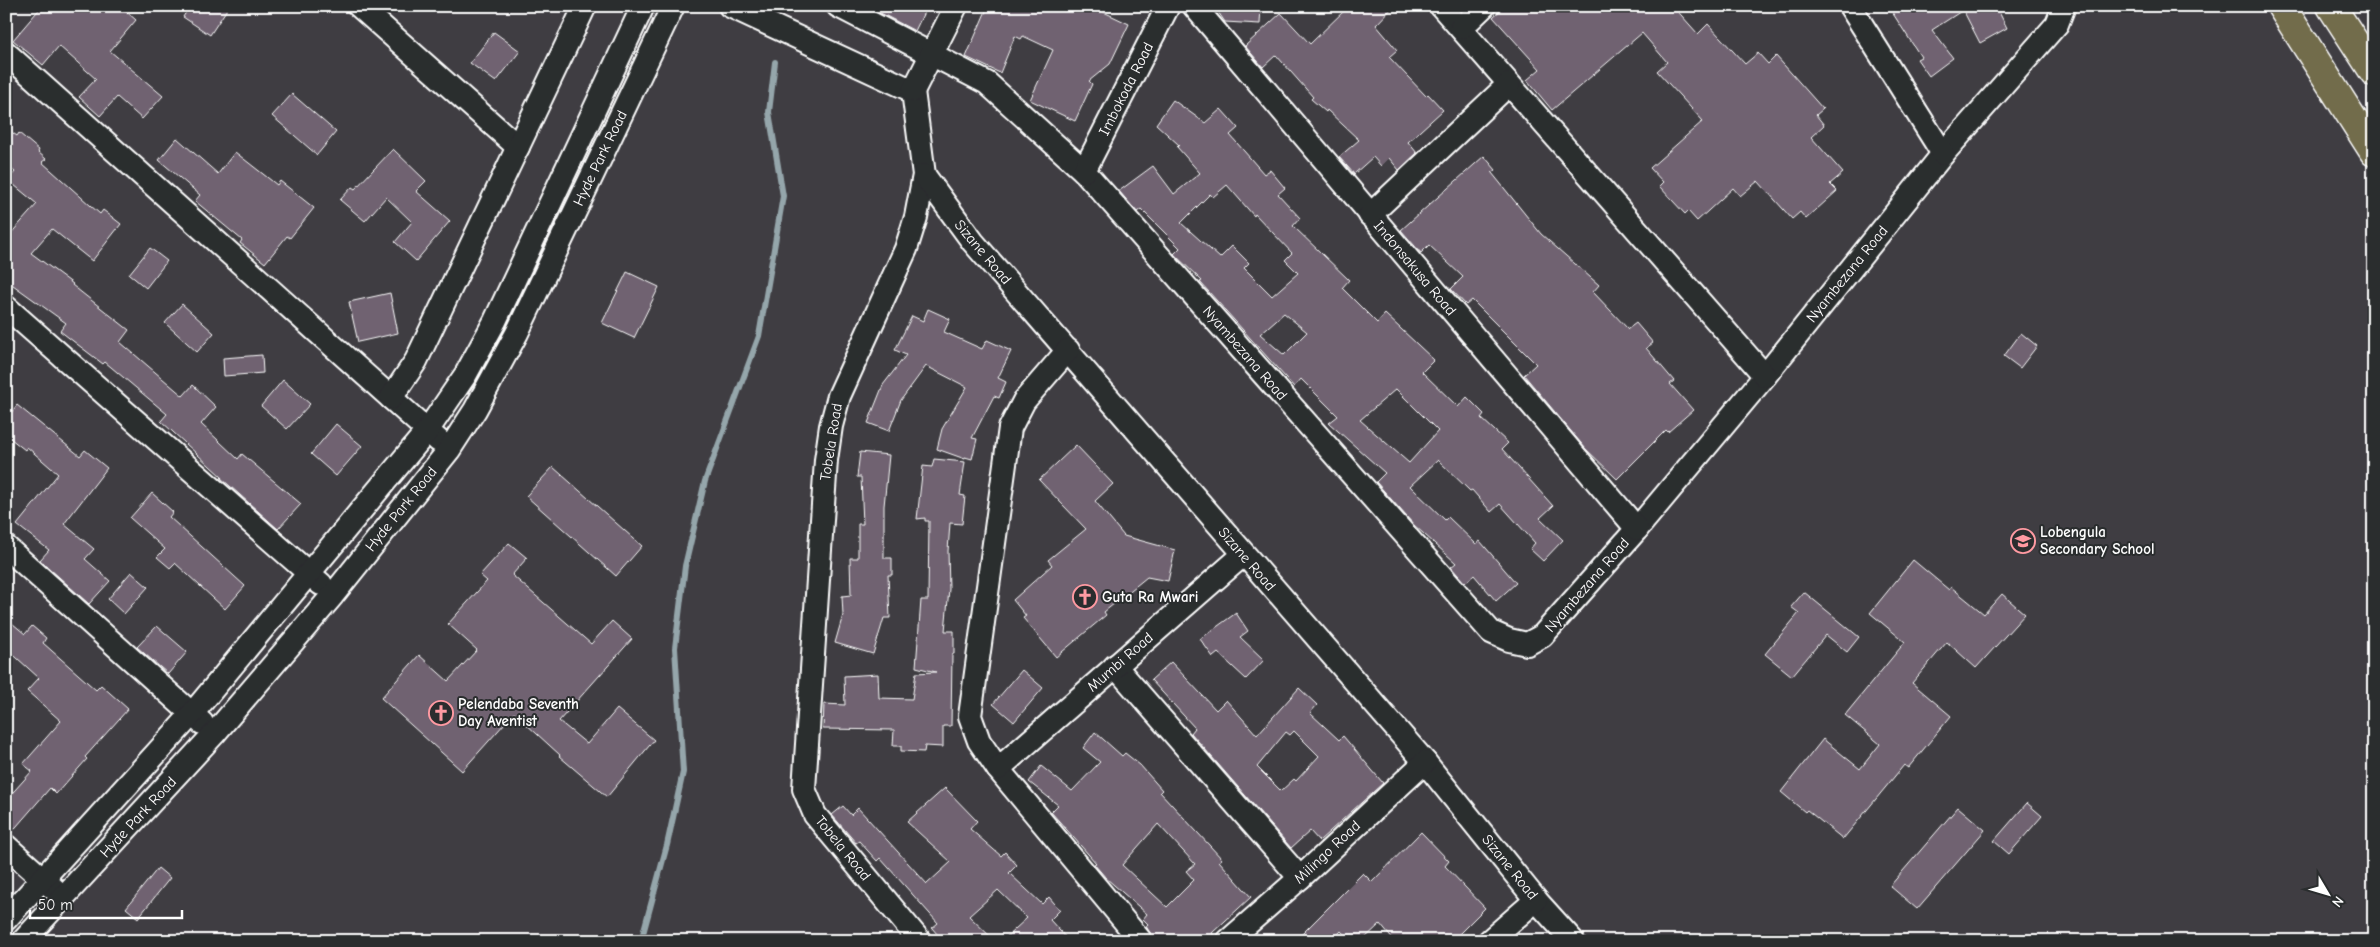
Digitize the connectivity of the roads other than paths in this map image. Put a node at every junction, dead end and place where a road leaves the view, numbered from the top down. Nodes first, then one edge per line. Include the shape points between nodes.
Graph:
1 (359, 6) edge
2 (585, 6) edge
3 (643, 6) edge
4 (673, 6) edge
5 (730, 6) edge
6 (838, 6) edge
7 (956, 6) edge
8 (1168, 6) edge
9 (1194, 6) edge
10 (1441, 6) edge
11 (1484, 6) edge
12 (1850, 6) edge
13 (2064, 6) edge
14 (2280, 6) edge
15 (2331, 6) edge
16 (1461, 28) junction
17 (6, 53) edge
18 (933, 54) junction
19 (2374, 72) edge
20 (1509, 84) junction
21 (913, 91) junction
22 (518, 147) junction
23 (2374, 152) edge
24 (1943, 154) junction
25 (1084, 171) junction
26 (924, 175) junction
27 (1370, 215) junction
28 (9, 316) edge
29 (1068, 350) junction
30 (1765, 376) junction
31 (391, 398) junction
32 (428, 431) junction
33 (449, 450) junction
34 (1637, 529) junction
35 (6, 546) edge
36 (1243, 555) junction
37 (310, 574) junction
38 (333, 595) junction
39 (1115, 666) junction
40 (192, 714) junction
41 (214, 734) junction
42 (1425, 762) junction
43 (998, 769) junction
44 (6, 846) edge
45 (1300, 878) junction
46 (43, 879) junction
47 (63, 898) junction
48 (1536, 900) junction
49 (6, 919) edge
50 (24, 941) edge
51 (920, 941) edge
52 (1141, 941) edge
53 (1228, 941) edge
54 (1489, 941) edge
55 (1573, 941) edge

1 - 22 street
2 - 22 street
3 - 32 street, Hyde Park Road via 495,321 466,374
4 - 33 street, Hyde Park Road via 517,333
5 - 21 street
6 - 18 street, Nyambezana Road
7 - 18 street
8 - 25 street, Imbokoda Road
9 - 27 street, Indonsakusa Road
10 - 16 street
11 - 16 street
12 - 24 street
13 - 24 street, Nyambezana Road via 2057,24
14 - 23 main road
15 - 19 main road
16 - 20 street
17 - 31 street
18 - 21 street
18 - 25 street, Nyambezana Road via 987,84
20 - 27 street
20 - 30 street
21 - 26 street, Tobela Road
22 - 31 street via 416,361
24 - 30 street, Nyambezana Road
25 - 34 street, Nyambezana Road via 1491,632 1527,644 1542,636
26 - 29 street, Sizane Road via 973,242
26 - 51 street, Tobela Road via 906,249 839,396 831,426 804,765 804,789 815,815
27 - 34 street, Indonsakusa Road
28 - 37 street
29 - 36 street, Sizane Road
29 - 43 street via 1024,401 1010,428 970,716 979,741
30 - 34 street, Nyambezana Road
31 - 32 street
32 - 33 street
32 - 37 street, Hyde Park Road
33 - 38 street, Hyde Park Road
35 - 40 street
36 - 39 street, Mumbi Road
36 - 42 street, Sizane Road
37 - 38 street
37 - 40 street, Hyde Park Road
38 - 41 street, Hyde Park Road
39 - 43 street, Mumbi Road
39 - 45 street
40 - 41 street
40 - 46 street, Hyde Park Road
41 - 47 street, Hyde Park Road
42 - 45 street, Milingo Road
42 - 48 street, Sizane Road
43 - 52 street
44 - 46 street
45 - 53 street, Milingo Road
46 - 47 street
46 - 49 street, Hyde Park Road
47 - 50 street, Hyde Park Road
48 - 54 street
48 - 55 street, Sizane Road

